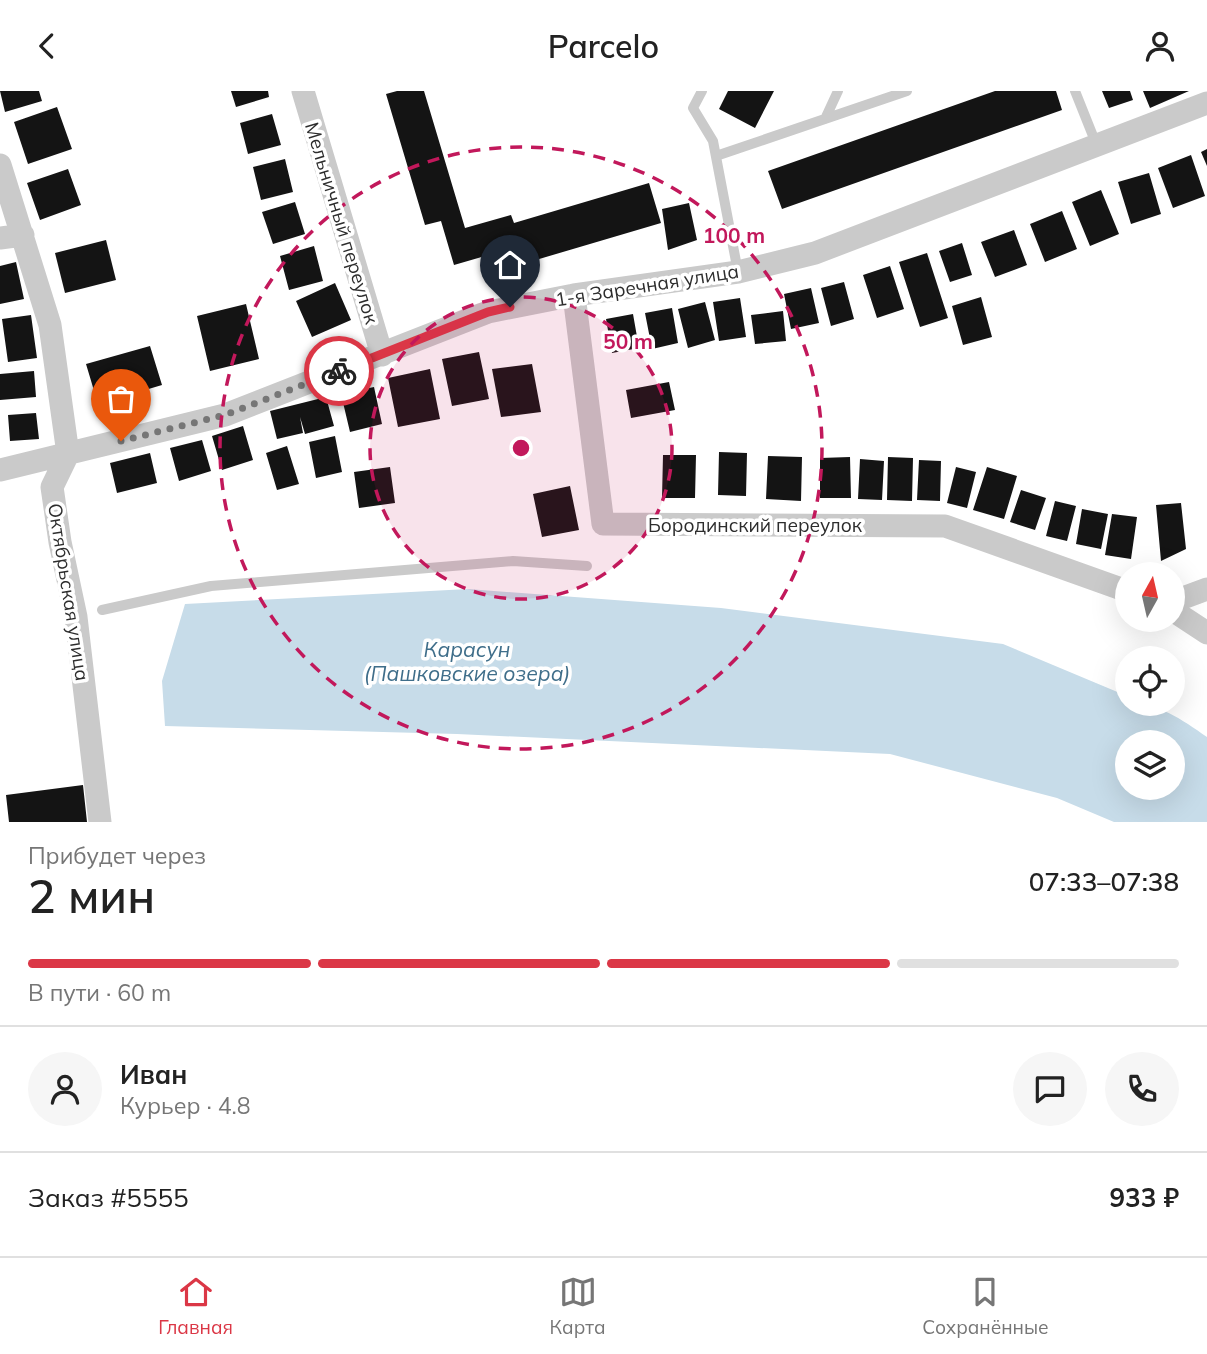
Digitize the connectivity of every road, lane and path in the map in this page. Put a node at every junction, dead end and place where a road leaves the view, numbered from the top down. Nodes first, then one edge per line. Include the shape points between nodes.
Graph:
1 (303, 91) edge
2 (702, 91) edge
3 (838, 91) edge
4 (907, 91) edge
5 (1075, 91) edge
6 (1207, 103) edge
7 (825, 119) junction
8 (1097, 146) junction
9 (716, 156) junction
10 (0, 165) edge
11 (23, 235) junction
12 (0, 238) edge
13 (738, 272) junction
14 (575, 295) junction
15 (382, 355) junction
16 (68, 454) junction
17 (0, 470) edge
18 (587, 566) dead end
19 (1115, 587) edge
20 (1207, 589) edge
21 (1185, 597) edge
22 (102, 610) dead end
23 (1185, 619) edge
24 (1207, 633) edge
25 (100, 822) edge

1 - 15 street, Мельничный переулок
2 - 9 lane via 693,108 713,141
3 - 7 lane
4 - 7 lane
5 - 8 lane
6 - 8 street, 1-я Заречная улица
7 - 9 lane
8 - 13 street, 1-я Заречная улица via 815,253
9 - 13 lane
10 - 11 street
11 - 12 street
11 - 16 street via 50,325
13 - 14 street, 1-я Заречная улица
14 - 15 street, 1-я Заречная улица via 488,312
14 - 19 street, Бородинский переулок via 603,524 945,526
15 - 16 street, 1-я Заречная улица via 225,415
16 - 17 street, 1-я Заречная улица
16 - 25 street, Октябрьская улица via 52,487 76,617
18 - 22 lane via 513,561 211,586
20 - 21 street
23 - 24 street

